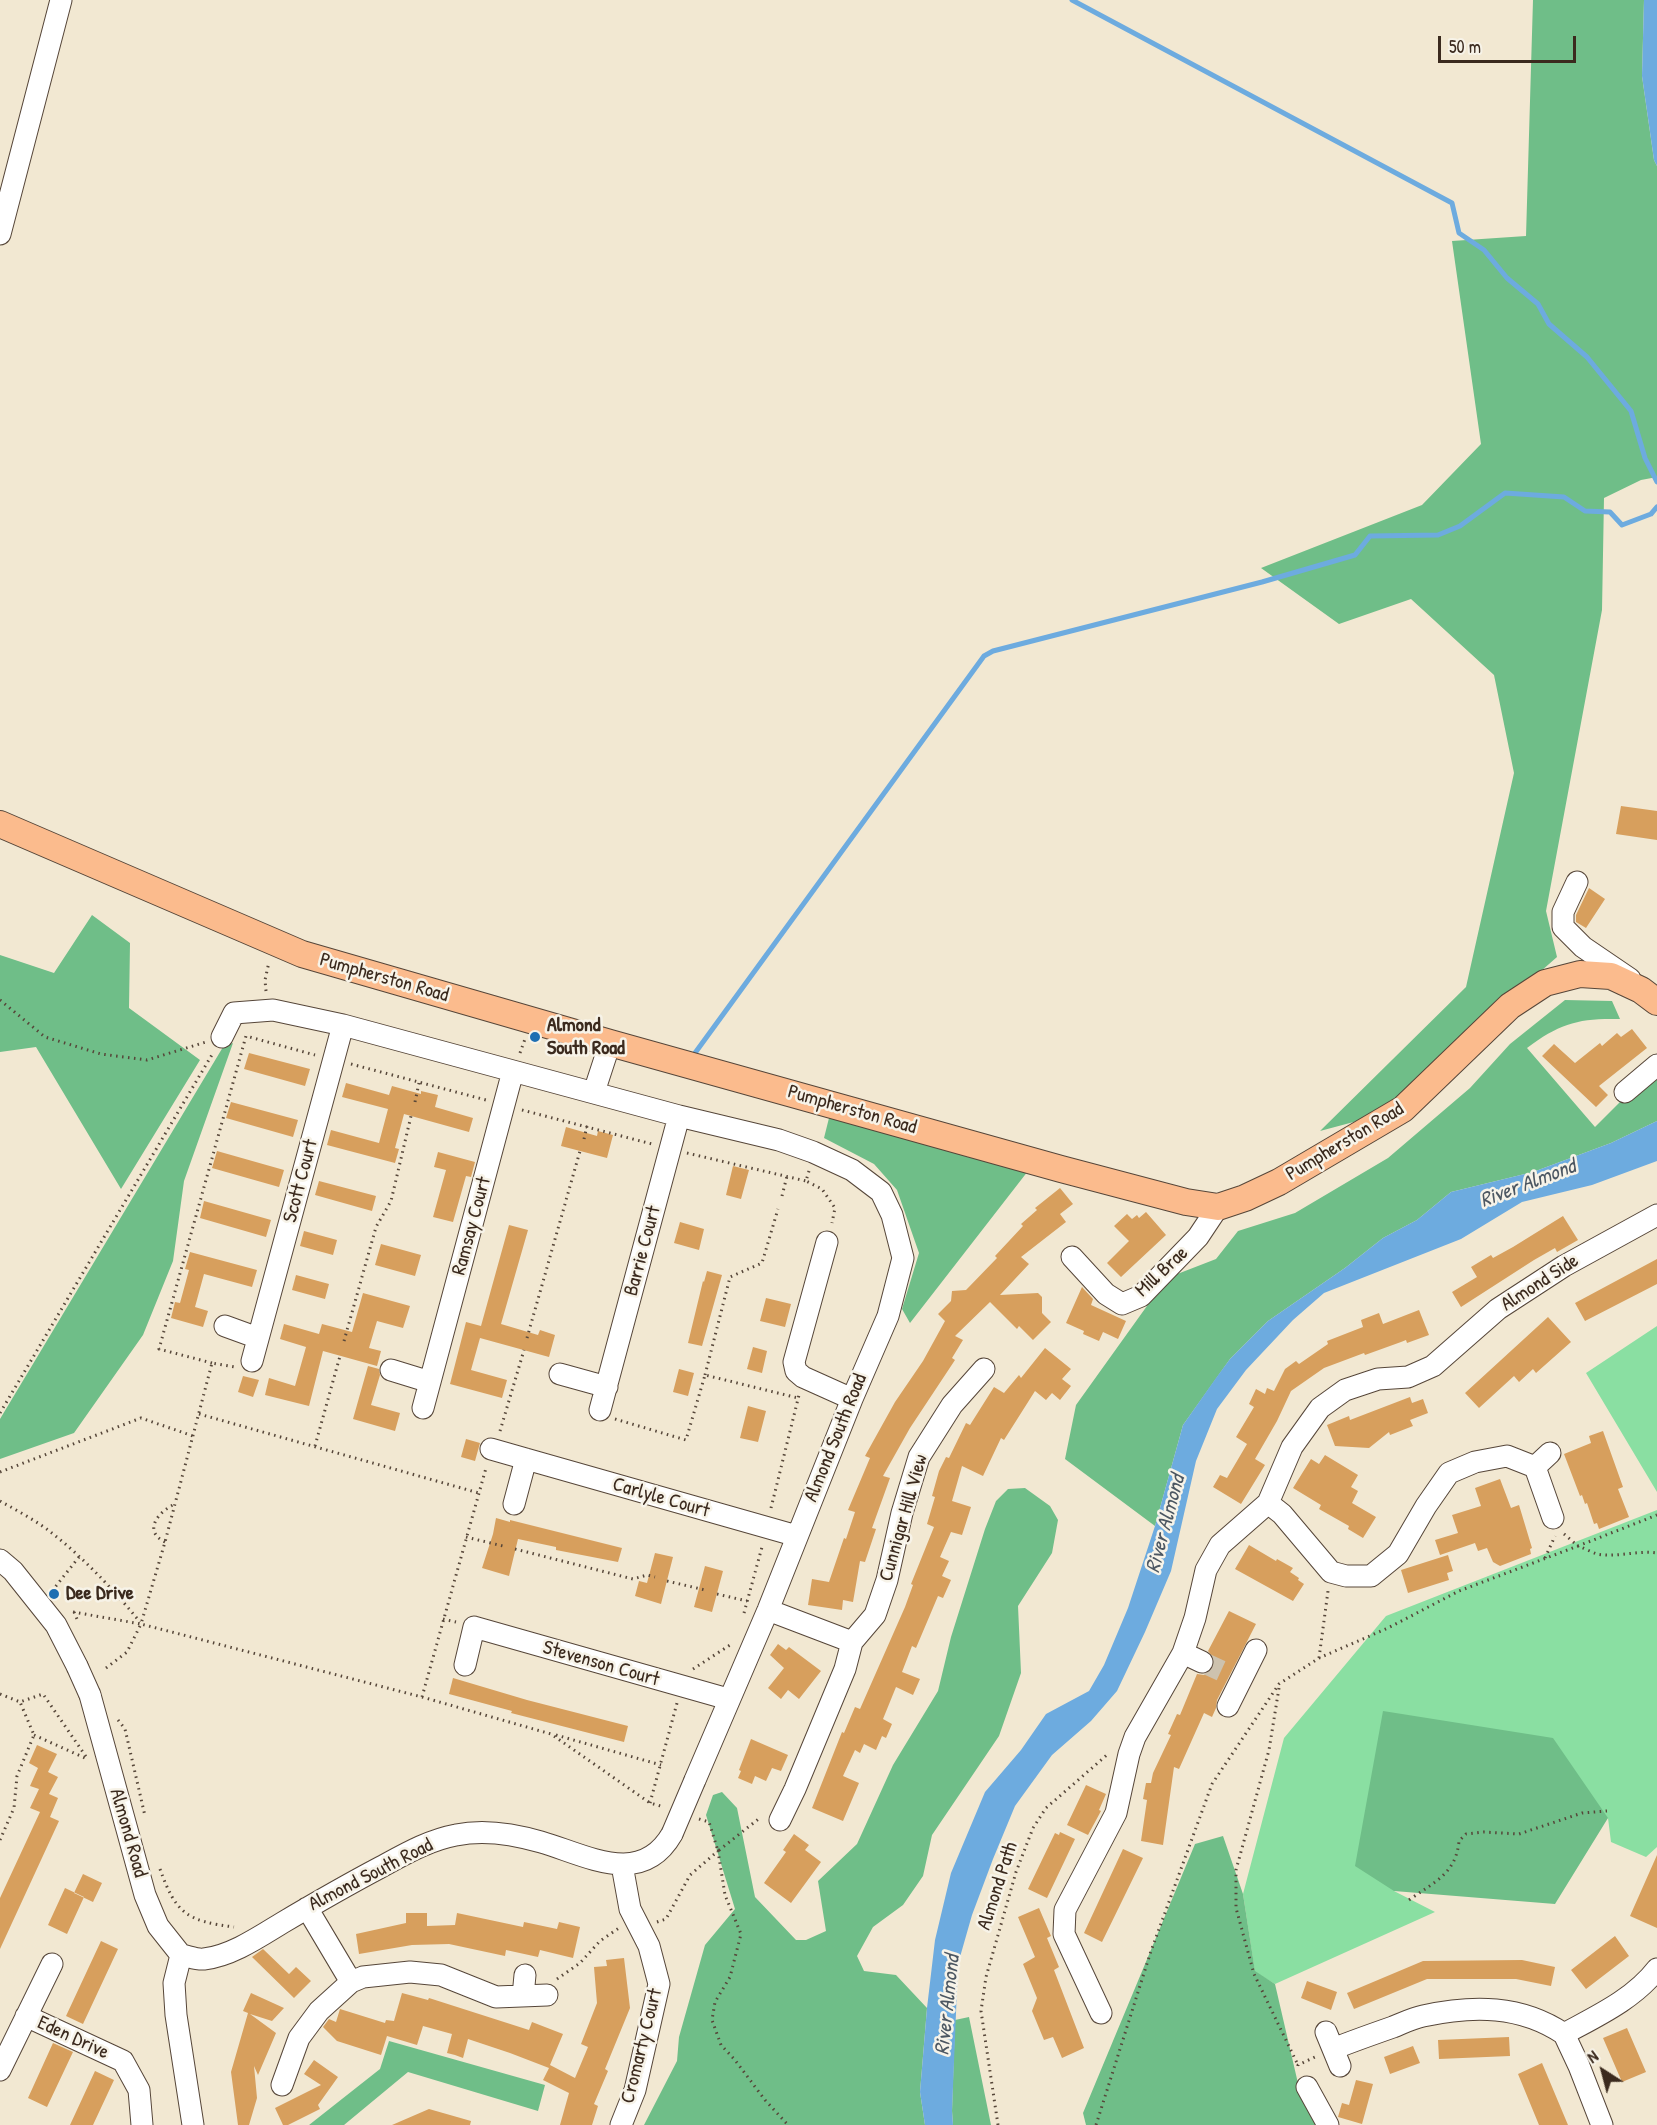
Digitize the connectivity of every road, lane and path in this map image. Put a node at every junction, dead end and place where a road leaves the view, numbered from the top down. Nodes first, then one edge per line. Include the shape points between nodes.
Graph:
1 (61, 0) edge
2 (0, 234) edge
3 (0, 824) edge
4 (1577, 882) dead end
5 (273, 941) junction
6 (1649, 996) edge
7 (0, 1000) edge
8 (267, 1011) junction
9 (532, 1021) junction
10 (344, 1025) junction
11 (222, 1037) junction
12 (610, 1043) junction
13 (334, 1060) junction
14 (1657, 1065) edge
15 (513, 1071) junction
16 (419, 1082) junction
17 (594, 1092) junction
18 (1625, 1092) dead end
19 (415, 1102) dead end
20 (504, 1105) junction
21 (411, 1116) dead end
22 (679, 1116) junction
23 (587, 1126) junction
24 (584, 1139) dead end
25 (670, 1149) junction
26 (580, 1151) dead end
27 (787, 1176) junction
28 (807, 1181) dead end
29 (782, 1196) dead end
30 (1218, 1207) junction
31 (778, 1209) dead end
32 (1657, 1215) edge
33 (828, 1242) dead end
34 (1072, 1257) dead end
35 (225, 1326) dead end
36 (258, 1338) junction
37 (527, 1338) dead end
38 (345, 1341) dead end
39 (524, 1350) dead end
40 (340, 1356) dead end
41 (252, 1361) joint
42 (212, 1363) junction
43 (984, 1369) dead end
44 (391, 1370) dead end
45 (560, 1374) dead end
46 (705, 1375) junction
47 (803, 1377) junction
48 (430, 1382) junction
49 (607, 1387) junction
50 (798, 1398) junction
51 (852, 1399) junction
52 (423, 1408) dead end
53 (600, 1410) joint
54 (0, 1413) edge
55 (199, 1414) junction
56 (193, 1436) junction
57 (315, 1446) junction
58 (491, 1449) junction
59 (526, 1459) junction
60 (0, 1472) edge
61 (479, 1493) junction
62 (0, 1501) edge
63 (1268, 1503) junction
64 (175, 1504) junction
65 (514, 1504) dead end
66 (1657, 1515) edge
67 (1553, 1518) dead end
68 (767, 1528) junction
69 (797, 1536) junction
70 (466, 1537) junction
71 (165, 1542) junction
72 (503, 1546) dead end
73 (1578, 1546) junction
74 (515, 1549) dead end
75 (1657, 1553) edge
76 (80, 1557) junction
77 (1545, 1558) junction
78 (0, 1560) edge
79 (1331, 1572) junction
80 (655, 1577) dead end
81 (667, 1581) dead end
82 (705, 1590) dead end
83 (717, 1594) dead end
84 (747, 1601) junction
85 (39, 1606) junction
86 (768, 1610) junction
87 (74, 1612) junction
88 (77, 1622) dead end
89 (741, 1622) dead end
90 (458, 1623) junction
91 (141, 1624) junction
92 (736, 1642) dead end
93 (852, 1642) junction
94 (1256, 1650) dead end
95 (1319, 1658) junction
96 (465, 1665) dead end
97 (106, 1668) dead end
98 (1279, 1684) junction
99 (681, 1686) junction
100 (0, 1694) edge
101 (422, 1697) junction
102 (728, 1699) junction
103 (20, 1702) junction
104 (1228, 1706) dead end
105 (114, 1715) dead end
106 (551, 1734) junction
107 (34, 1735) junction
108 (1135, 1737) junction
109 (86, 1758) junction
110 (109, 1764) junction
111 (661, 1764) junction
112 (651, 1803) junction
113 (670, 1809) dead end
114 (1606, 1811) dead end
115 (146, 1816) dead end
116 (689, 1816) dead end
117 (771, 1818) joint
118 (0, 1840) edge
119 (718, 1851) junction
120 (157, 1859) dead end
121 (622, 1865) junction
122 (1409, 1900) dead end
123 (307, 1908) junction
124 (637, 1924) junction
125 (240, 1928) dead end
126 (182, 1955) junction
127 (52, 1964) dead end
128 (1657, 1969) edge
129 (525, 1975) dead end
130 (351, 1982) junction
131 (547, 1995) joint
132 (523, 1996) junction
133 (1101, 2013) dead end
134 (26, 2016) junction
135 (1564, 2034) junction
136 (1333, 2049) joint
137 (1298, 2065) junction
138 (0, 2070) edge
139 (282, 2085) dead end
140 (1307, 2087) joint
141 (142, 2125) edge
142 (193, 2125) edge
143 (621, 2125) edge
144 (788, 2125) edge
145 (998, 2125) edge
146 (1096, 2125) edge
147 (1328, 2125) edge
148 (1602, 2125) edge

1 - 2 street
3 - 5 main road, Pumpherston Road
4 - 6 street via 1563,912 1563,927
5 - 8 path via 265,980
5 - 9 main road, Pumpherston Road via 302,954
6 - 30 main road, Pumpherston Road via 1611,976 1580,974 1545,983 1510,1006 1403,1109 1279,1182
7 - 11 path via 45,1037 101,1054 147,1060
8 - 10 street, Almond South Road
8 - 11 street, Almond South Road via 234,1013
9 - 12 main road, Pumpherston Road
9 - 15 path
10 - 13 street, Scott Court
10 - 15 street, Almond South Road
11 - 54 path
12 - 17 street
12 - 30 main road, Pumpherston Road via 1072,1172
13 - 16 path
13 - 36 street, Scott Court
13 - 42 path via 246,1036 159,1349
14 - 18 street
15 - 17 street, Almond South Road
15 - 20 street, Ramsay Court
16 - 19 path
16 - 20 path
17 - 22 street, Almond South Road
20 - 23 path
20 - 48 street, Ramsay Court
21 - 38 path via 391,1201 376,1227
22 - 25 street, Barrie Court
22 - 51 street, Almond South Road via 813,1152 852,1170 881,1192 892,1215 903,1258 888,1316
23 - 24 path
23 - 25 path
25 - 27 path
25 - 49 street, Barrie Court
26 - 37 path
27 - 28 path
27 - 29 path
30 - 34 street, Mill Brae via 1198,1237 1141,1296 1122,1304 1106,1294
31 - 46 path via 762,1263 730,1277
32 - 63 street, Almond Side via 1564,1266 1498,1309 1433,1366 1408,1377 1378,1379 1345,1390 1320,1408 1292,1447
33 - 47 street via 828,1269 794,1362
35 - 36 street
36 - 41 street, Scott Court
39 - 58 path via 500,1432
40 - 57 path
41 - 42 path via 245,1369
42 - 55 path
43 - 93 street, Cunnigar Hill View via 952,1405 919,1457 875,1615
44 - 48 street
45 - 49 street
46 - 50 path
46 - 53 path via 686,1440 610,1418
47 - 50 path
47 - 51 street
48 - 52 street, Ramsay Court
49 - 53 street, Barrie Court
50 - 68 path
51 - 69 street, Almond South Road
55 - 56 path
55 - 57 path
56 - 60 path via 141,1418
56 - 64 path
57 - 61 path
58 - 59 street, Carlyle Court
58 - 61 path
59 - 65 street
59 - 68 street, Carlyle Court
61 - 70 path
62 - 76 path via 47,1530
63 - 79 street
63 - 108 street via 1220,1545 1206,1570 1195,1618 1193,1658
64 - 71 path
64 - 71 path via 161,1512 155,1522 154,1532
66 - 73 path
67 - 79 street via 1543,1460 1507,1456 1475,1462 1449,1473 1398,1554 1371,1576
68 - 69 street, Carlyle Court
68 - 84 path
69 - 86 street, Almond South Road
70 - 72 path
70 - 90 path
71 - 91 path
73 - 75 path via 1596,1554
73 - 77 path
73 - 77 path via 1558,1529
74 - 80 path via 633,1579
76 - 85 path
76 - 91 path via 117,1593
77 - 95 path via 1459,1591
78 - 85 street, Almond Road
79 - 95 path
81 - 82 path
83 - 84 path
84 - 89 path
85 - 87 path
85 - 110 street, Almond Road, bridge via 56,1625 90,1695
86 - 93 street
86 - 102 street, Almond South Road
87 - 88 path
87 - 91 path
90 - 96 street
90 - 99 street, Stevenson Court
90 - 101 path
91 - 97 path via 127,1652
91 - 101 path
92 - 99 path via 686,1673
93 - 117 street, Cunnigar Hill View via 845,1670 795,1789
94 - 104 street via 1233,1676
95 - 98 path
98 - 137 path via 1269,1750 1236,1870 1236,1908 1254,1974
98 - 146 path via 1212,1784 1151,1951
99 - 102 street, Stevenson Court
99 - 111 path
100 - 103 path
101 - 106 path
102 - 121 street, Almond South Road, bridge via 664,1847 651,1857
103 - 107 path
103 - 109 path via 43,1694
105 - 115 path via 125,1729
106 - 111 path
106 - 112 path
107 - 109 path
107 - 118 path via 17,1776 14,1808
108 - 133 street via 1116,1813 1065,1910 1064,1934 1090,1969
108 - 145 path, Almond Path via 1112,1750 1046,1808 1016,1872 986,1977 981,2011
109 - 110 path
110 - 126 street, Almond Road via 146,1895 158,1926
111 - 112 path
112 - 113 path
114 - 122 path via 1582,1813 1519,1834 1466,1834 1459,1841 1458,1856 1444,1876
116 - 119 path via 709,1822
117 - 119 path
119 - 124 path via 690,1875 666,1919
119 - 144 path via 725,1894 741,1934 730,1977 715,2002 712,2020 721,2045
120 - 125 path via 167,1890 190,1918
121 - 123 street, Almond South Road via 512,1835 456,1835 419,1846
121 - 124 street, Cromarty Court via 630,1909
123 - 126 street, Almond South Road via 239,1948 202,1960
123 - 130 street
124 - 131 path via 621,1927 600,1941 580,1963 551,1983
124 - 143 street, Cromarty Court via 649,1946 659,1984 635,2090
126 - 142 street via 174,1983 176,2015
127 - 134 street, Eden Drive
128 - 135 street via 1613,2007
129 - 132 street
130 - 132 street via 410,1972 441,1975 496,1997
130 - 139 street via 319,2011 299,2038
131 - 132 street
134 - 138 street, Eden Drive
134 - 141 street, Eden Drive via 123,2061 139,2090
135 - 136 street via 1529,2015 1478,2009 1423,2016
135 - 148 street
136 - 137 path
137 - 140 path
140 - 147 street

